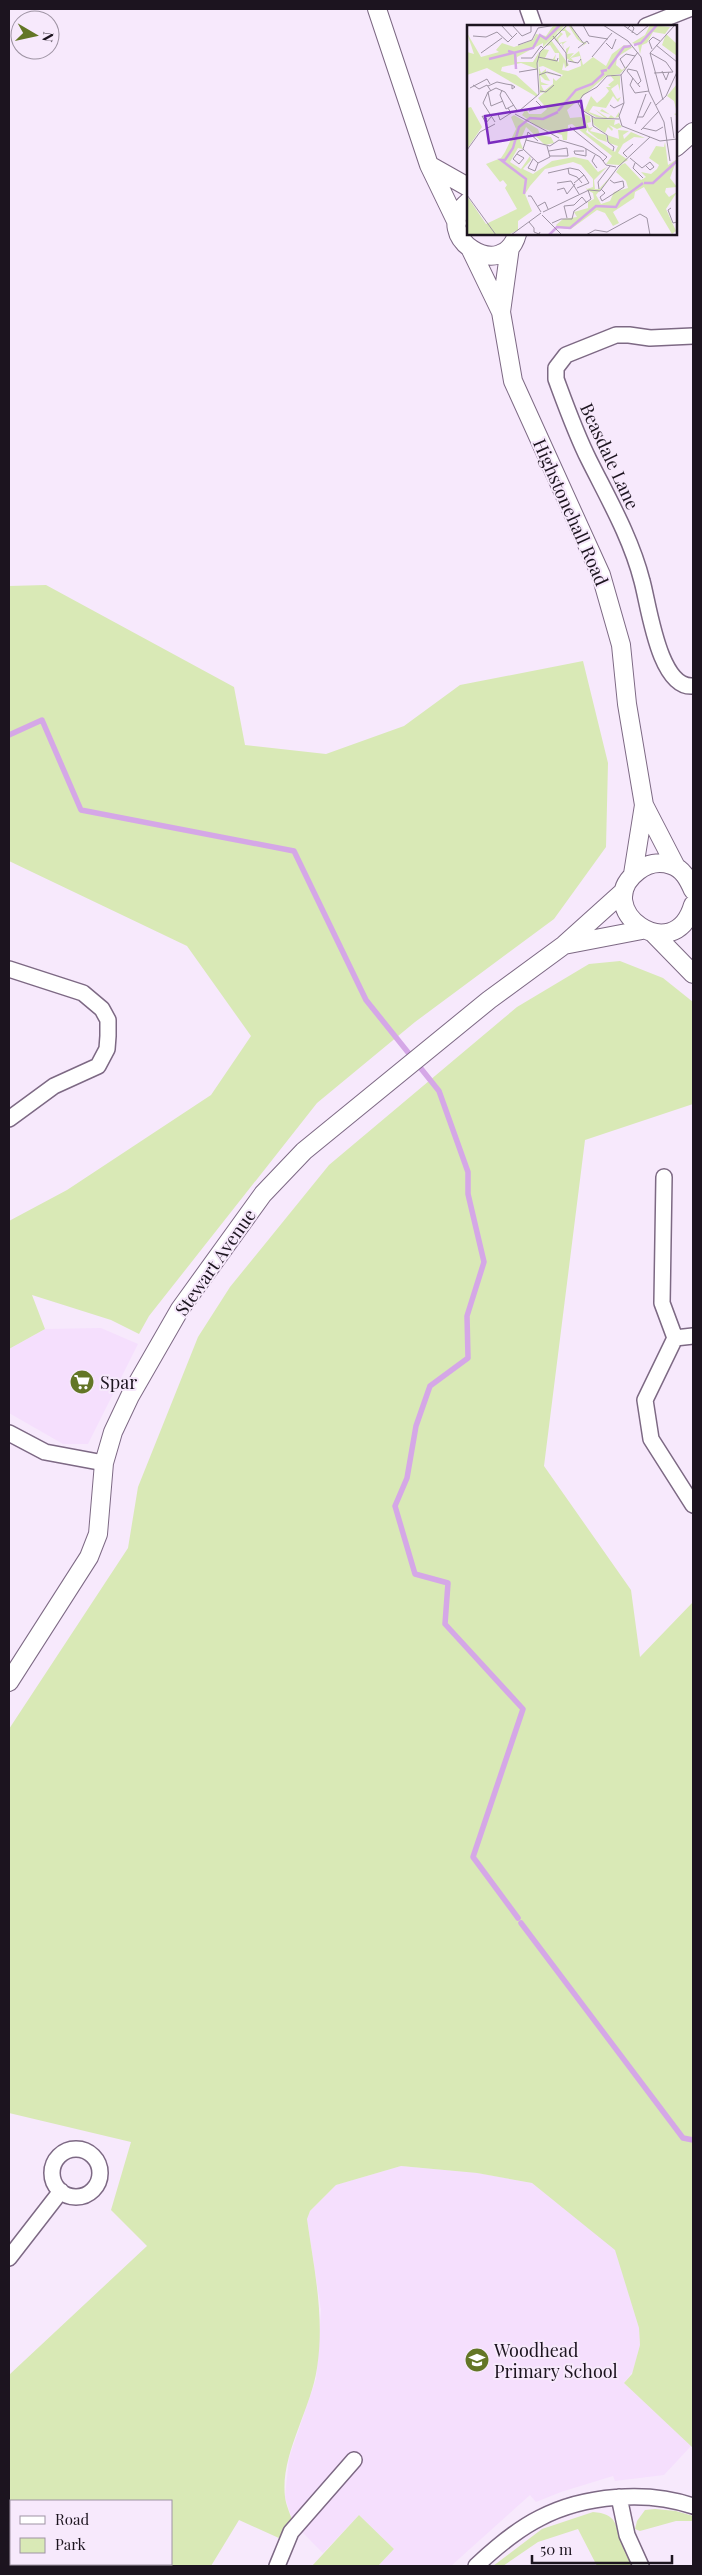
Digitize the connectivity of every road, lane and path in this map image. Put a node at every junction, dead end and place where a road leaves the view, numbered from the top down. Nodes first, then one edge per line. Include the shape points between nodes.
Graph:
1 (377, 9) edge
2 (528, 9) edge
3 (689, 9) edge
4 (534, 25) edge
5 (649, 25) edge
6 (693, 132) edge
7 (677, 146) edge
8 (429, 165) junction
9 (467, 186) edge
10 (467, 203) edge
11 (458, 223) junction
12 (514, 240) edge
13 (471, 250) junction
14 (501, 312) junction
15 (693, 336) edge
16 (693, 686) edge
17 (644, 805) junction
18 (683, 867) edge
19 (633, 874) junction
20 (693, 890) edge
21 (624, 891) junction
22 (692, 916) edge
23 (648, 932) junction
24 (564, 945) junction
25 (9, 969) edge
26 (693, 974) edge
27 (9, 1119) edge
28 (664, 1177) dead end
29 (693, 1336) edge
30 (675, 1338) junction
31 (9, 1433) edge
32 (104, 1464) junction
33 (693, 1505) edge
34 (9, 1682) edge
35 (62, 2191) dead end
36 (9, 2258) edge
37 (354, 2460) dead end
38 (619, 2497) junction
39 (693, 2506) edge
40 (277, 2566) edge
41 (476, 2566) edge
42 (641, 2566) edge

1 - 8 street, Highstonehall Road
2 - 4 street
3 - 5 street
6 - 7 street
8 - 9 street
8 - 11 street, Highstonehall Road
10 - 11 street via 459,213
11 - 13 street, Highstonehall Road via 463,243
12 - 13 street, Highstonehall Road via 491,256
12 - 14 street, Highstonehall Road
13 - 14 street, Highstonehall Road
14 - 17 street, Highstonehall Road via 513,381 601,575 621,645
15 - 16 street, Beasdale Lane via 650,338 616,335 566,355 556,368 556,379 589,459 628,538 642,578 663,662 675,680 688,687
17 - 18 street, Highstonehall Road
17 - 19 street, Highstonehall Road
18 - 19 street via 655,863
18 - 20 street, Highstonehall Road
19 - 21 street, Highstonehall Road
21 - 23 street via 627,914
21 - 24 street, Stewart Avenue
22 - 23 street, Stewart Avenue via 675,930
23 - 24 street, Stewart Avenue
23 - 26 street
24 - 32 street, Stewart Avenue via 489,1000 343,1118 304,1151 263,1194 180,1310 112,1432
25 - 27 street via 83,993 102,1009 108,1020 108,1049 98,1066 54,1086
28 - 30 street via 662,1303
29 - 30 street
30 - 33 street via 645,1400 651,1439
31 - 32 street via 45,1452
32 - 34 street, Stewart Avenue via 98,1534 89,1557
35 - 36 street
37 - 40 street via 291,2532
38 - 39 street via 673,2499
38 - 41 street via 580,2503 540,2518
38 - 42 street via 627,2535

